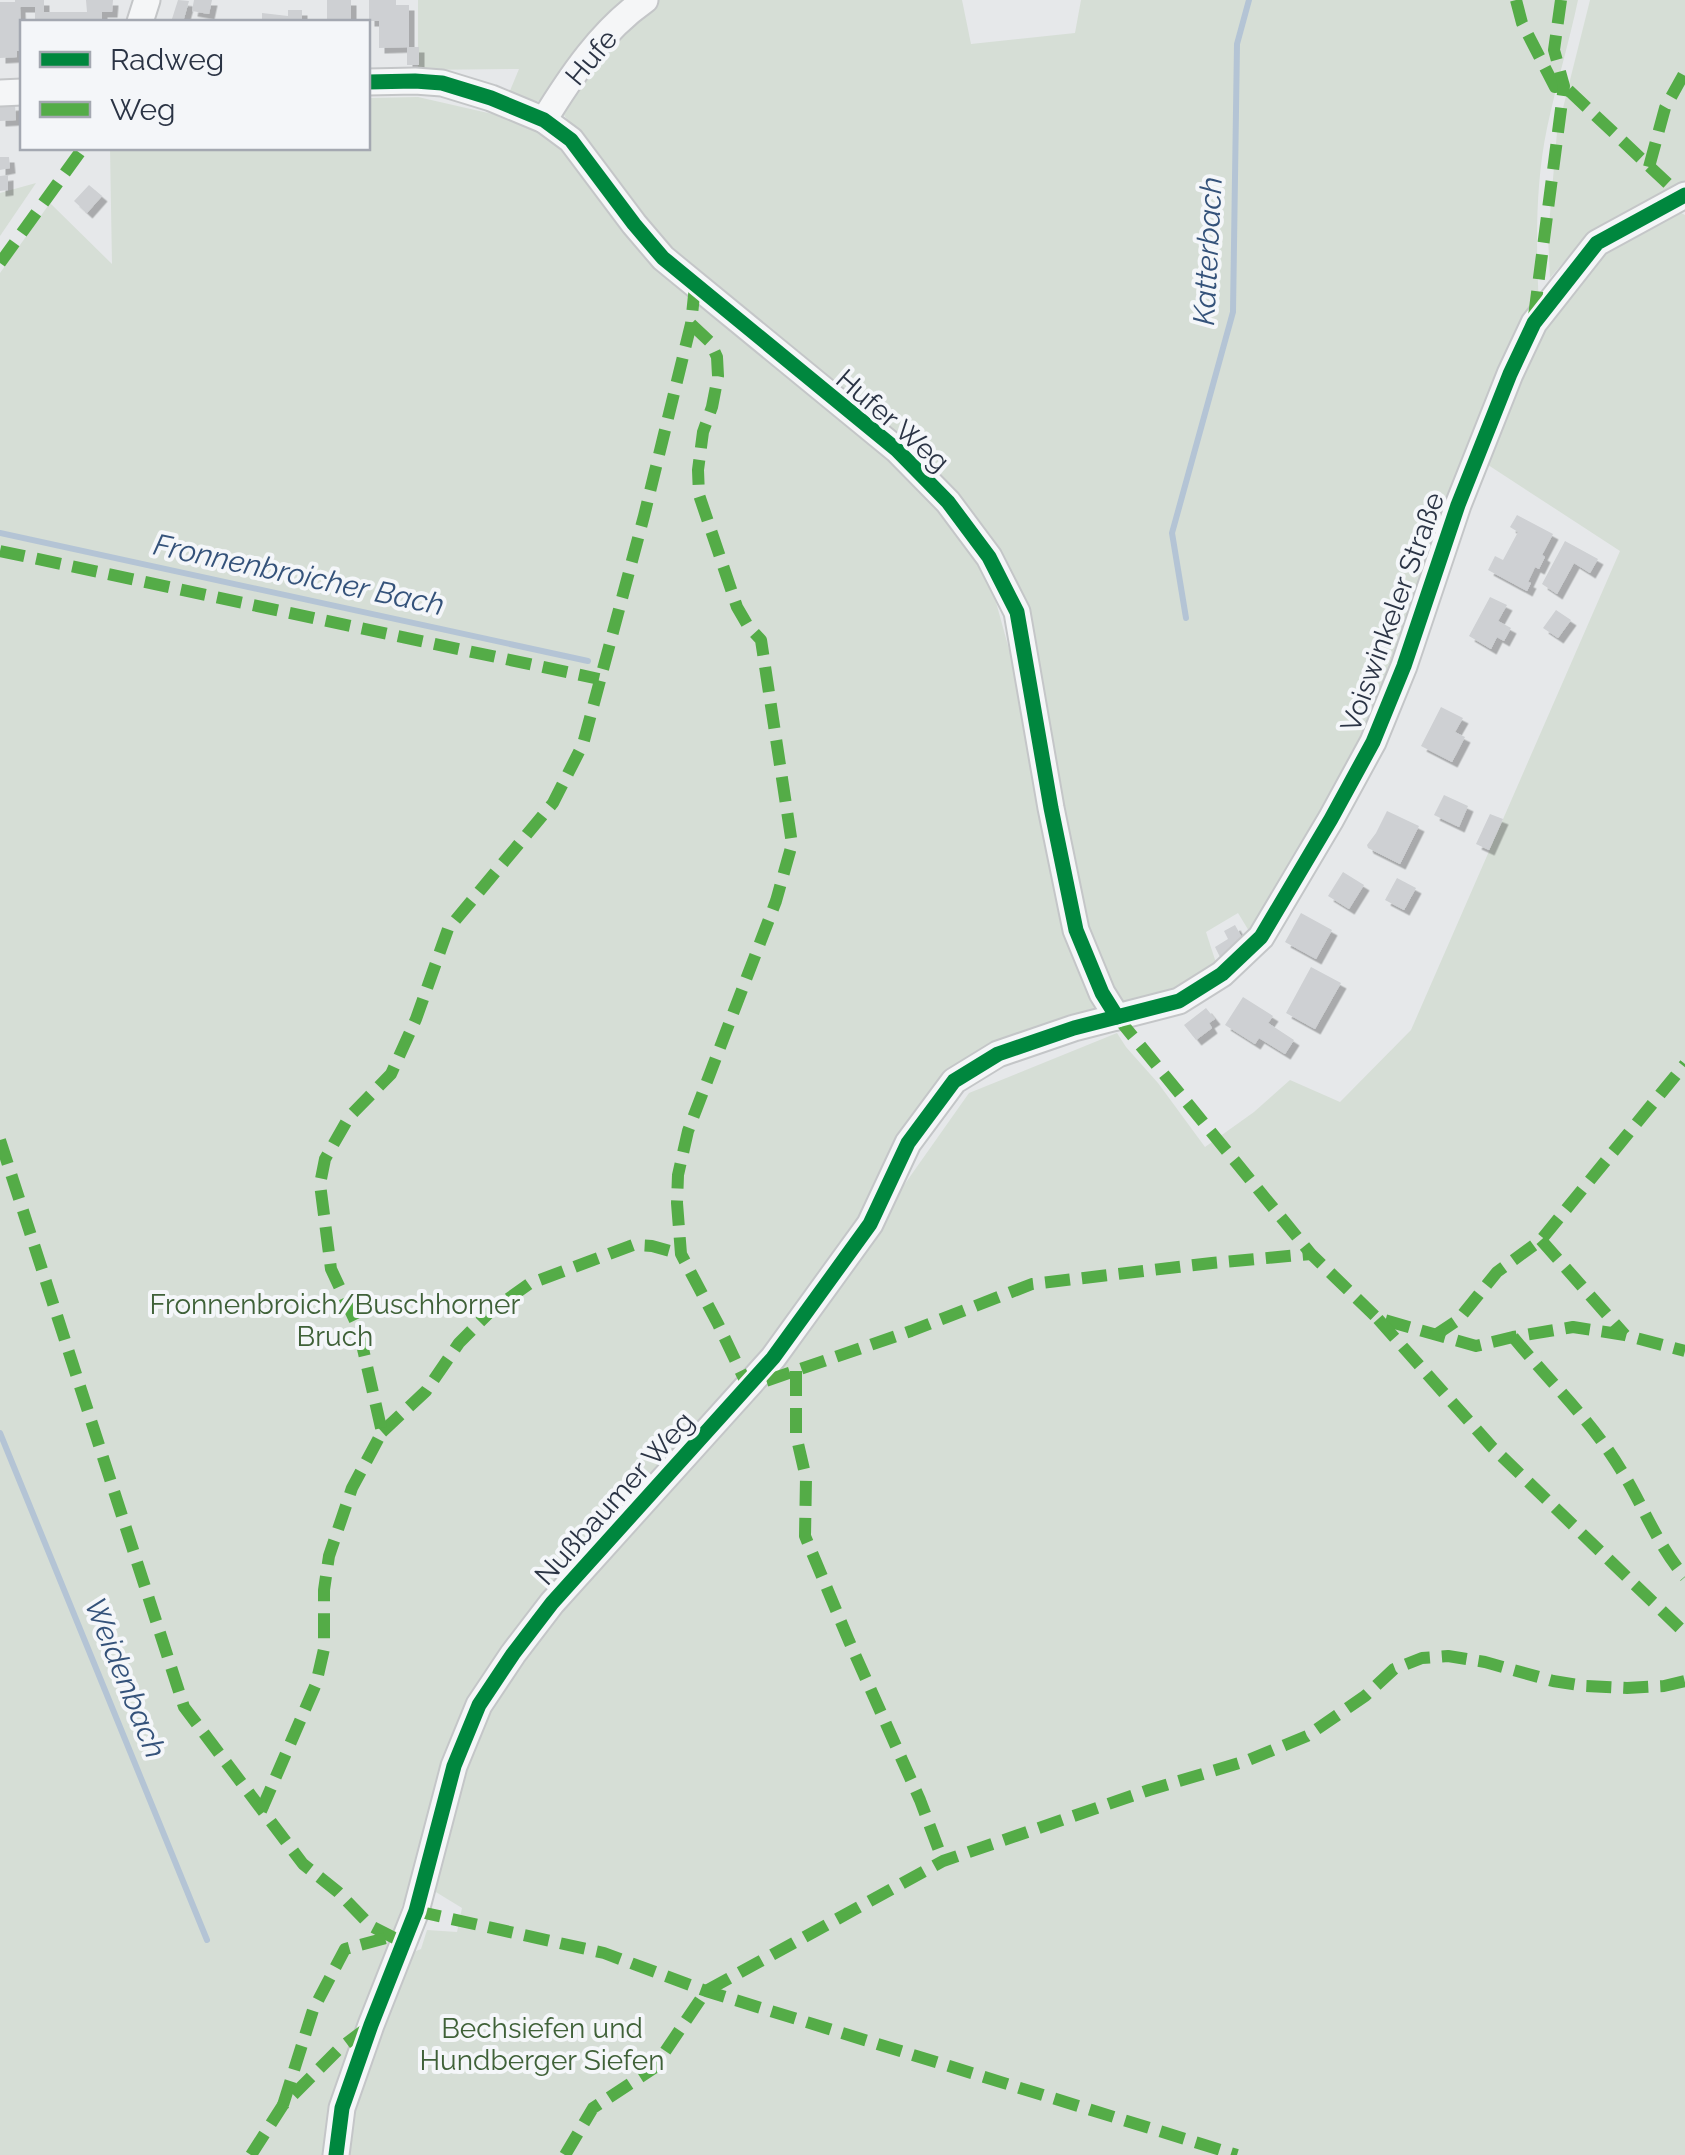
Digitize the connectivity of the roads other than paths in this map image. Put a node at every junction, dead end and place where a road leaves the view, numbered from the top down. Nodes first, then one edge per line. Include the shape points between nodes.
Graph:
1 (645, 0) edge
2 (370, 82) edge
3 (544, 120) junction
4 (1685, 195) edge
5 (1118, 1017) junction
6 (336, 2155) edge

1 - 3 street, Hufe via 586,58
2 - 3 street, Hufer Weg via 442,83
3 - 5 street, Hufer Weg via 571,140 663,258 897,450 989,557 1017,612 1076,930
4 - 5 street, Voiswinkeler Straße via 1598,243 1534,323 1458,506 1373,742 1261,936 1222,974 1180,1001
5 - 6 street, Nußbaumer Weg via 998,1054 954,1081 908,1143 870,1224 773,1358 513,1654 479,1705 454,1766 416,1910 342,2108

